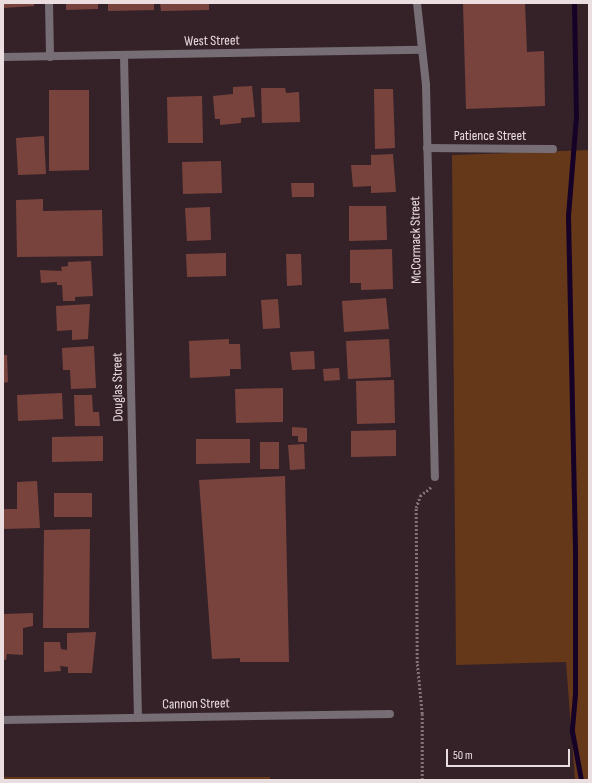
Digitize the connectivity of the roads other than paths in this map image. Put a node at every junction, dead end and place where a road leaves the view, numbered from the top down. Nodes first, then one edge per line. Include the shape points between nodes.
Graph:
1 (49, 3) edge
2 (417, 3) edge
3 (422, 50) junction
4 (124, 56) junction
5 (3, 57) edge
6 (50, 57) junction
7 (427, 148) junction
8 (553, 149) dead end
9 (435, 478) road end
10 (390, 714) dead end
11 (138, 718) junction
12 (3, 720) edge

1 - 6 street
2 - 3 street, McCormack Street
3 - 4 street, West Street
3 - 7 street, McCormack Street via 426,85
4 - 6 street, West Street
4 - 11 street, Douglas Street
5 - 6 street, West Street
7 - 8 street, Patience Street
7 - 9 street, McCormack Street
10 - 11 street, Cannon Street
11 - 12 street, Cannon Street

